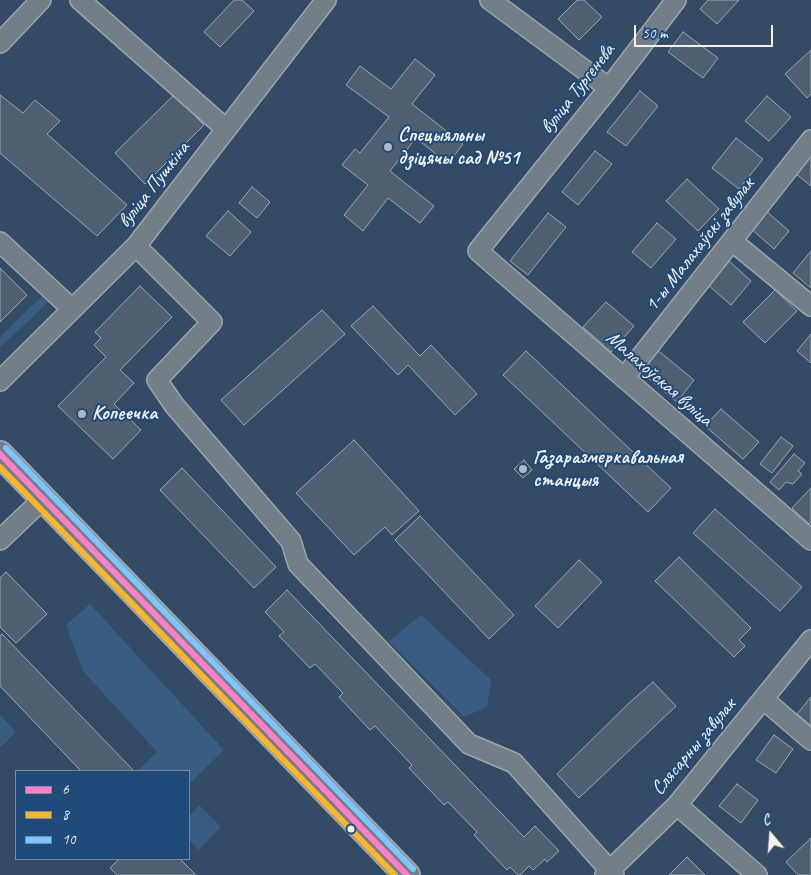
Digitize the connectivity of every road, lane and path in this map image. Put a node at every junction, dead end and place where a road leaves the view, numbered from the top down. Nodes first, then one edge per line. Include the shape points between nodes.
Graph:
1 (41, 0) edge
2 (80, 0) edge
3 (326, 0) edge
4 (490, 0) edge
5 (676, 0) edge
6 (0, 43) edge
7 (609, 88) junction
8 (226, 129) junction
9 (811, 140) edge
10 (732, 241) junction
11 (0, 242) edge
12 (136, 246) junction
13 (478, 251) joint
14 (811, 306) edge
15 (72, 309) junction
16 (624, 378) junction
17 (0, 381) edge
18 (0, 454) edge
19 (43, 499) junction
20 (0, 540) edge
21 (811, 540) edge
22 (811, 640) edge
23 (763, 699) junction
24 (811, 740) edge
25 (677, 805) junction
26 (609, 874) edge
27 (407, 875) edge
28 (757, 875) edge

1 - 6 street
2 - 8 street
3 - 8 street, вуліца Пушкіна
4 - 7 street
5 - 7 street, вуліца Тургенева
7 - 13 street, вуліца Тургенева
8 - 12 street, вуліца Пушкіна
9 - 10 street, 1-ы Малахаўскі завулак
10 - 14 street
10 - 16 street, 1-ы Малахаўскі завулак
11 - 15 street
12 - 15 street, вуліца Пушкіна
12 - 26 street via 212,322 158,380 174,405 291,540 298,564 469,744 514,763
13 - 16 street, Малахоўская вуліца
15 - 17 street, вуліца Пушкіна
16 - 21 street, Малахоўская вуліца
18 - 19 main road
19 - 20 street
19 - 27 main road
22 - 23 street, Слясарны завулак
23 - 24 street
23 - 25 street, Слясарны завулак
25 - 26 street, Слясарны завулак
25 - 28 street

